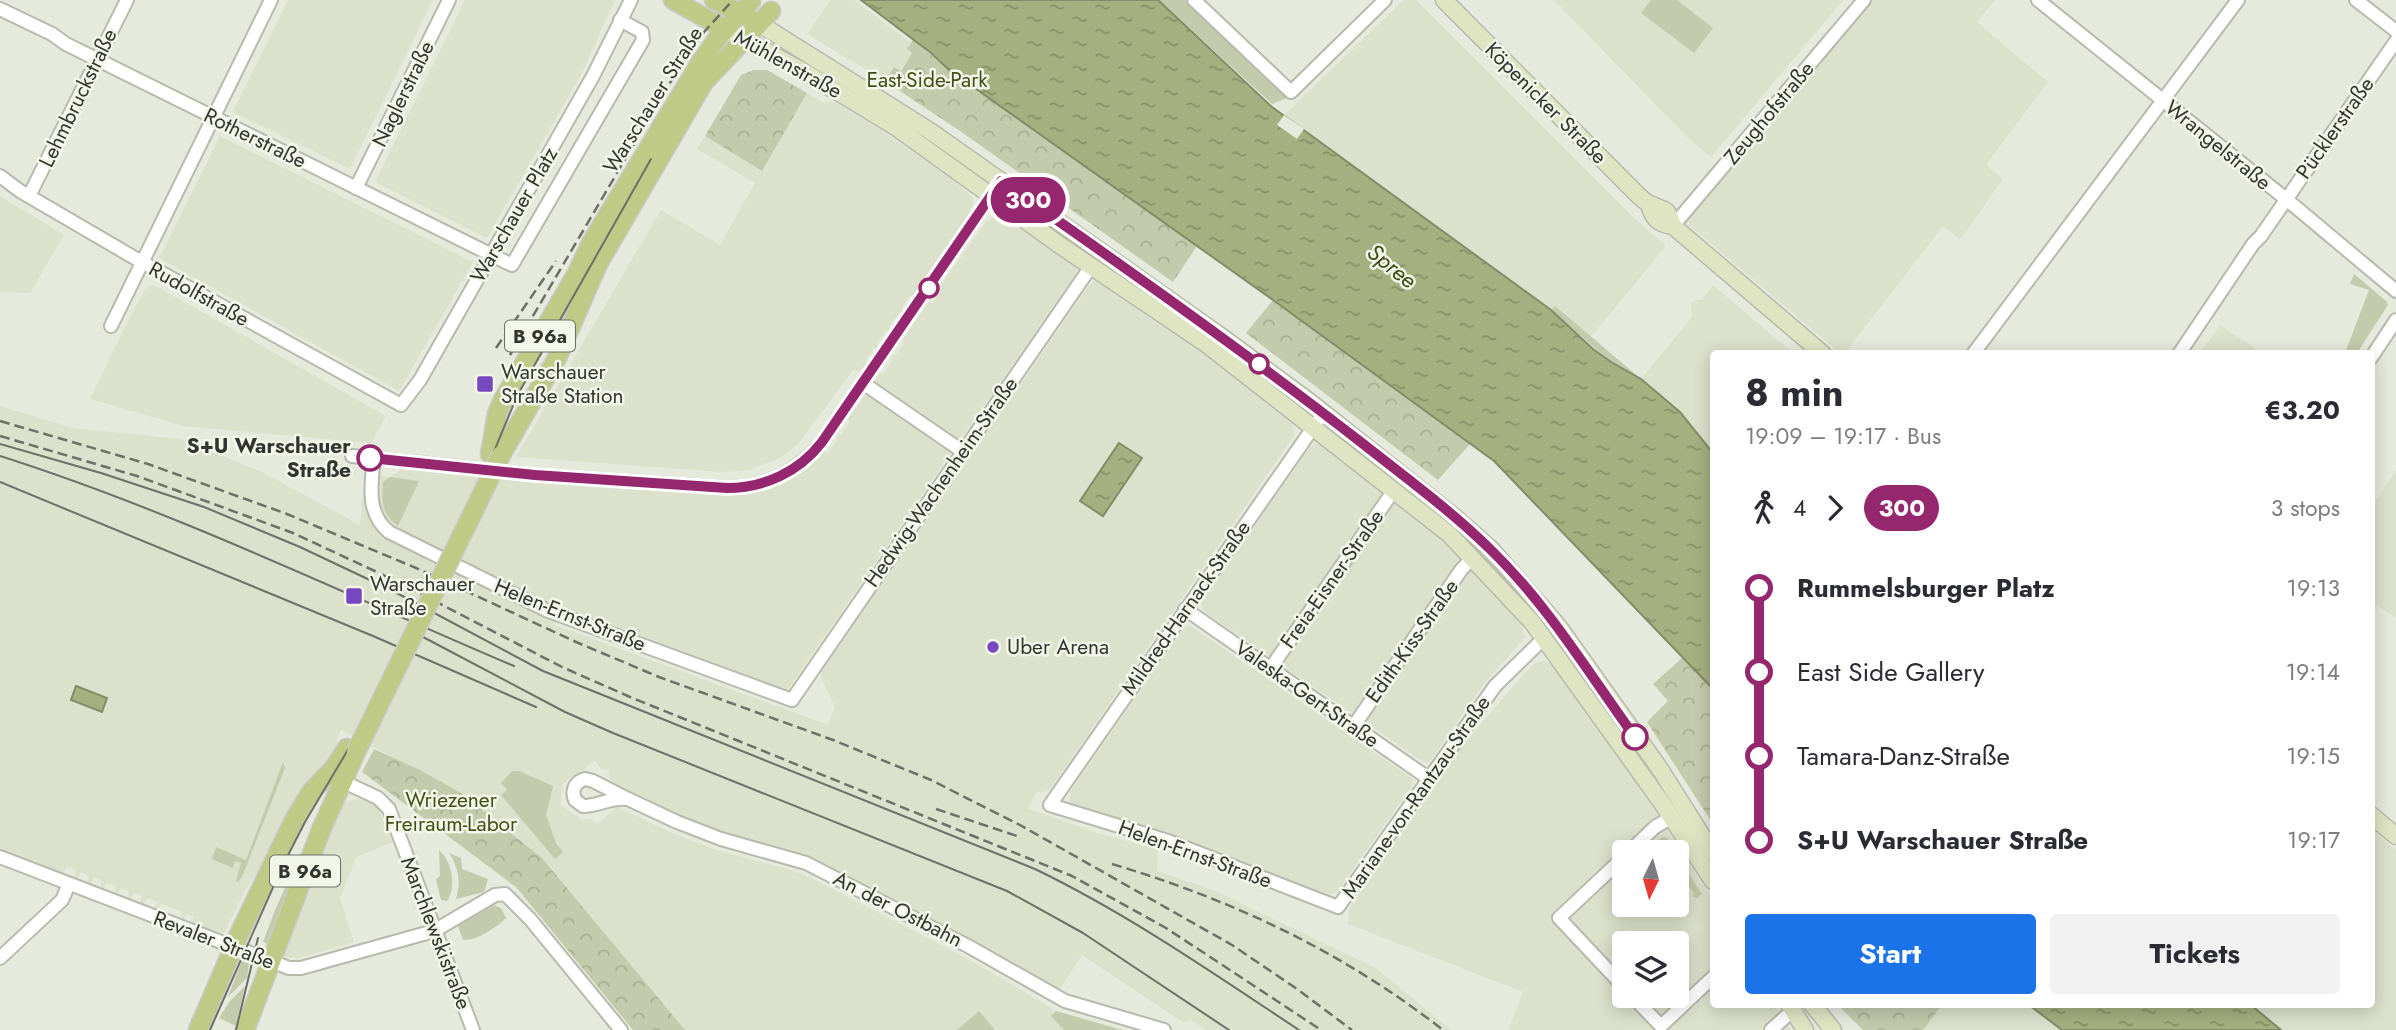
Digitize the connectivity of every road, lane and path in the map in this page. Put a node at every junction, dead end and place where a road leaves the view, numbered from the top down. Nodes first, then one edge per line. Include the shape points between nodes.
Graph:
1 (127, 0) edge
2 (271, 0) edge
3 (449, 0) edge
4 (631, 0) edge
5 (673, 0) edge
6 (714, 0) edge
7 (1194, 0) edge
8 (1385, 0) edge
9 (1444, 0) edge
10 (1864, 0) edge
11 (2038, 0) edge
12 (2238, 0) edge
13 (2356, 0) edge
14 (747, 4) edge
15 (0, 9) edge
16 (769, 11) edge
17 (620, 20) junction
18 (725, 29) junction
19 (2396, 31) edge
20 (744, 40) junction
21 (2396, 41) edge
22 (97, 60) junction
23 (2162, 100) junction
24 (214, 118) junction
25 (0, 176) edge
26 (1001, 181) junction
27 (356, 188) junction
28 (29, 196) junction
29 (991, 196) junction
30 (2286, 200) junction
31 (1673, 226) junction
32 (492, 255) junction
33 (142, 262) junction
34 (512, 265) joint
35 (1092, 265) junction
36 (2396, 291) edge
37 (2396, 320) edge
38 (111, 326) dead end
39 (1818, 350) edge
40 (1976, 350) edge
41 (2182, 350) edge
42 (2375, 352) edge
43 (863, 383) junction
44 (401, 405) joint
45 (1324, 413) junction
46 (1313, 427) junction
47 (962, 452) junction
48 (496, 454) junction
49 (352, 456) dead end
50 (374, 458) junction
51 (1394, 490) junction
52 (1473, 557) junction
53 (1185, 609) junction
54 (1559, 627) junction
55 (1543, 639) junction
56 (1270, 669) junction
57 (792, 700) joint
58 (1353, 727) junction
59 (335, 778) junction
60 (1428, 778) junction
61 (628, 799) dead end
62 (1050, 805) joint
63 (1686, 808) junction
64 (1672, 817) junction
65 (2375, 818) edge
66 (2396, 836) edge
67 (1643, 840) edge
68 (1710, 847) edge
69 (0, 857) edge
70 (1612, 868) edge
71 (1710, 876) edge
72 (69, 884) junction
73 (1338, 907) joint
74 (434, 930) junction
75 (233, 947) junction
76 (0, 958) edge
77 (271, 962) junction
78 (1612, 974) edge
79 (1710, 980) edge
80 (1643, 1008) edge
81 (1790, 1008) edge
82 (1815, 1008) edge
83 (1662, 1028) edge
84 (198, 1030) edge
85 (245, 1030) edge
86 (473, 1030) edge
87 (621, 1030) edge
88 (1164, 1030) edge
89 (1771, 1030) edge
90 (1805, 1030) edge
91 (1833, 1030) edge

1 - 22 street, Lehmbruckstraße
2 - 24 street
3 - 27 street, Naglerstraße
4 - 17 street, Warschauer Platz
5 - 18 main road
6 - 14 main road
7 - 8 street via 1291,92
9 - 31 main road, Köpenicker Straße via 1649,204 1669,214
10 - 31 street, Zeughofstraße
11 - 23 street, Wrangelstraße
12 - 23 street
13 - 19 street
14 - 16 main road
14 - 18 main road, Warschauer Straße / B 96a
15 - 22 street, Rotherstraße
16 - 20 main road, B 96a
16 - 26 main road, Mühlenstraße via 885,101
17 - 32 street, Warschauer Platz
17 - 34 street, Warschauer Platz via 642,32 643,40
18 - 20 main road, Mühlenstraße
18 - 48 main road, Warschauer Straße / B 96a via 649,146 506,394 499,407
20 - 29 main road, Mühlenstraße via 897,128
20 - 48 main road, Warschauer Straße / B 96a via 704,82 598,264 557,358
21 - 30 street, Pücklerstraße
22 - 24 street, Rotherstraße
22 - 28 street, Lehmbruckstraße
23 - 30 street, Wrangelstraße
23 - 40 street
24 - 27 street, Rotherstraße
24 - 33 street
25 - 28 street, Rudolfstraße
26 - 29 street
26 - 45 main road, Mühlenstraße
27 - 32 street, Rotherstraße
28 - 33 street, Rudolfstraße
29 - 35 main road, Mühlenstraße
29 - 43 street
30 - 36 street, Wrangelstraße
30 - 41 street, Pücklerstraße
31 - 39 main road, Köpenicker Straße
32 - 34 street, Rotherstraße
32 - 44 street, Warschauer Platz
33 - 38 street
33 - 44 street, Rudolfstraße
35 - 46 main road, Mühlenstraße via 1205,343
35 - 47 street, Hedwig-Wachenheim-Straße
37 - 42 street
43 - 47 street
43 - 50 street via 810,455 783,475 752,486 535,475
45 - 46 street, Mildred-Harnack-Straße
45 - 54 main road, Mühlenstraße via 1482,541
46 - 51 main road, Mühlenstraße
46 - 53 street, Mildred-Harnack-Straße
47 - 57 street, Hedwig-Wachenheim-Straße
48 - 59 main road, B 96a
49 - 50 street
50 - 57 street, Helen-Ernst-Straße via 372,506 389,532 546,610
51 - 52 main road, Mühlenstraße
51 - 56 street, Freia-Eisner-Straße
52 - 55 main road, Mühlenstraße
52 - 58 street, Edith-Kiss-Straße
53 - 56 street, Valeska-Gert-Straße
53 - 62 street, Mildred-Harnack-Straße
54 - 55 main road
54 - 63 main road, Mühlenstraße
55 - 60 street, Mariane-von-Rantzau-Straße via 1495,686
55 - 64 main road, Mühlenstraße
56 - 58 street, Valeska-Gert-Straße
58 - 60 street, Valeska-Gert-Straße
59 - 74 street, Marchlewskistraße via 378,798 389,809
59 - 75 main road, B 96a via 311,792 295,817
59 - 77 main road, B 96a
60 - 73 street, Mariane-von-Rantzau-Straße
61 - 88 street, An der Ostbahn via 721,839 806,863 1059,998
62 - 73 street, Helen-Ernst-Straße via 1168,841
63 - 64 main road
63 - 68 main road, Mühlenstraße
64 - 67 street
64 - 71 main road, Mühlenstraße
65 - 66 main road
69 - 72 street, Revaler Straße
70 - 78 street via 1559,918
72 - 75 street, Revaler Straße
72 - 76 street via 62,900
74 - 77 street, Revaler Straße via 301,968
74 - 86 street, Marchlewskistraße
74 - 87 street, Revaler Straße via 505,894
75 - 77 street, Revaler Straße
75 - 84 main road, B 96a
77 - 85 main road, B 96a
79 - 83 street
80 - 83 street
81 - 89 street
81 - 90 main road
82 - 91 main road

